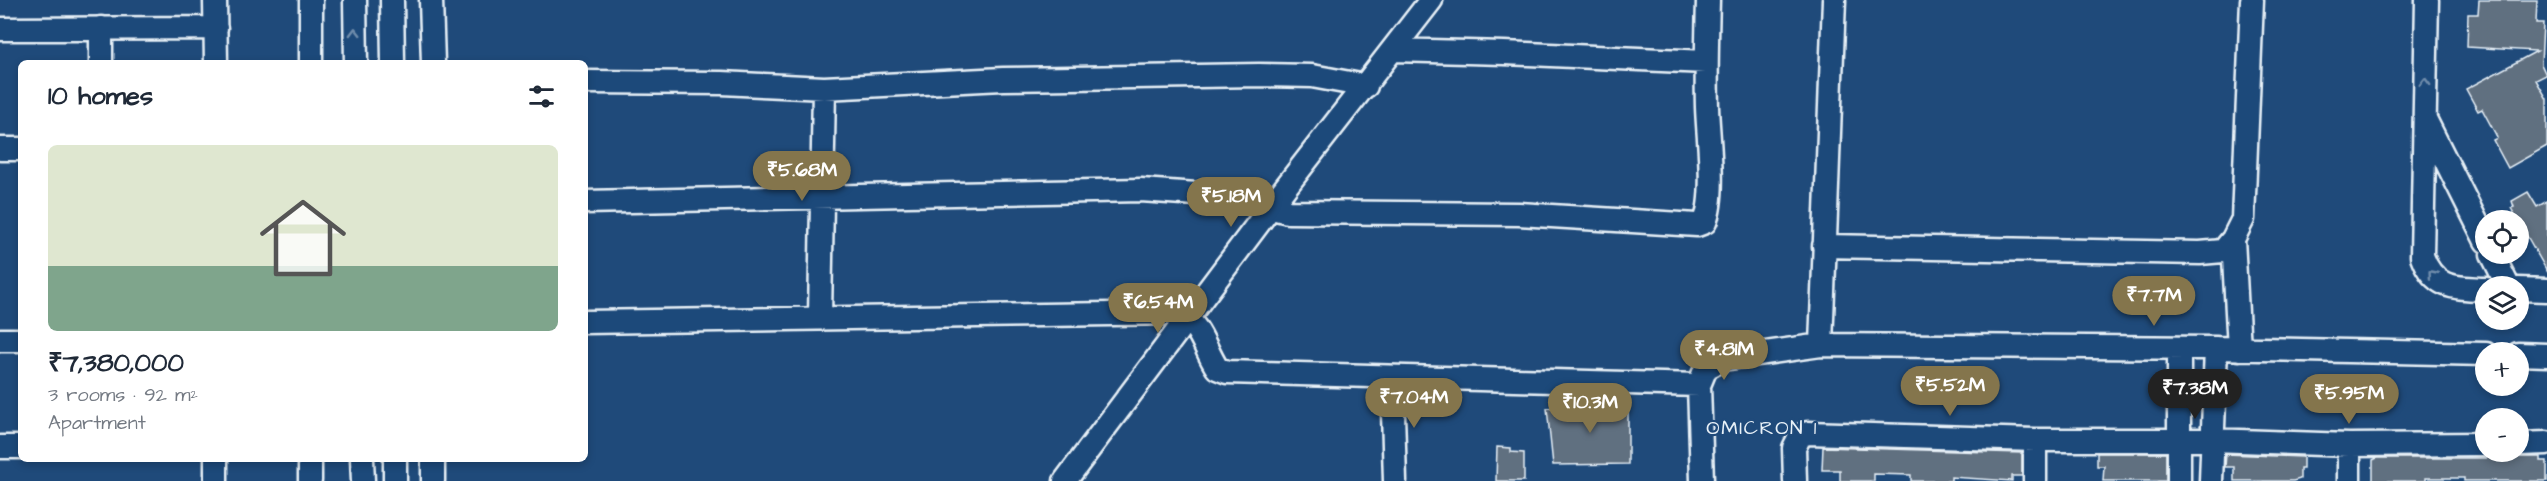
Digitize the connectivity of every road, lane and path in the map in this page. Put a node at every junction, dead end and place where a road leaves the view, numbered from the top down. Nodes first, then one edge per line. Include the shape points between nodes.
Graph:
1 (215, 0) edge
2 (311, 0) edge
3 (355, 0) edge
4 (392, 0) edge
5 (431, 0) edge
6 (1431, 0) edge
7 (1708, 0) edge
8 (1834, 0) edge
9 (2252, 0) edge
10 (2427, 0) edge
11 (101, 28) junction
12 (216, 28) junction
13 (0, 29) edge
14 (1393, 50) junction
15 (101, 60) edge
16 (216, 60) edge
17 (311, 60) edge
18 (356, 60) edge
19 (393, 60) edge
20 (433, 60) edge
21 (1706, 62) junction
22 (588, 82) edge
23 (1366, 86) junction
24 (824, 88) junction
25 (2425, 118) junction
26 (0, 149) edge
27 (18, 149) edge
28 (822, 198) junction
29 (588, 202) edge
30 (1271, 208) junction
31 (2475, 219) edge
32 (2233, 239) junction
33 (1824, 246) junction
34 (2475, 289) edge
35 (2529, 289) edge
36 (2547, 290) edge
37 (820, 317) junction
38 (1188, 318) junction
39 (588, 322) edge
40 (0, 340) edge
41 (18, 340) edge
42 (1821, 345) junction
43 (2179, 348) junction
44 (2216, 348) junction
45 (2239, 349) junction
46 (2475, 354) edge
47 (2529, 354) edge
48 (2547, 355) edge
49 (1392, 378) junction
50 (1699, 385) junction
51 (2035, 440) junction
52 (2178, 440) junction
53 (2212, 440) junction
54 (2547, 443) edge
55 (2475, 444) edge
56 (2529, 444) edge
57 (2349, 445) junction
58 (0, 447) edge
59 (18, 447) edge
60 (216, 462) edge
61 (310, 462) edge
62 (362, 462) edge
63 (395, 462) edge
64 (433, 462) edge
65 (216, 481) edge
66 (310, 481) edge
67 (363, 481) edge
68 (395, 481) edge
69 (433, 481) edge
70 (1065, 481) edge
71 (1395, 481) edge
72 (1702, 481) edge
73 (1795, 481) edge
74 (2035, 481) edge
75 (2179, 481) edge
76 (2211, 481) edge
77 (2349, 481) edge

1 - 12 street
2 - 17 street
18 -> 3 street
4 - 19 street
5 - 20 street
6 - 14 street
7 - 21 street
8 - 33 street
9 - 32 street via 2243,219
25 -> 10 street
11 - 12 street
11 - 13 street
11 - 15 street
12 - 16 street
14 - 21 street
14 - 23 street
21 - 30 street via 1708,214 1705,222 1697,225 1574,216 1288,212
22 - 24 street
23 - 24 street via 1312,76 1216,75 1003,79
23 - 30 street
24 - 28 street
25 - 31 street
34 -> 25 street via 2438,282 2427,270 2422,256
26 - 27 street
28 - 29 street
28 - 30 street via 1141,190 1224,196
28 - 37 street
30 - 38 street
32 - 33 street via 2223,250 2200,253
32 - 45 street
33 - 42 street
35 - 36 street
37 - 38 street via 1179,313
37 - 39 street
38 - 49 street via 1198,328 1217,368 1227,372
38 - 70 street
40 - 41 street
42 - 43 street
42 - 50 street via 1723,359 1706,368
43 - 44 street
43 - 52 street
44 - 45 street
44 - 53 street
45 - 46 street
47 - 48 street
49 - 50 street
49 - 71 street
50 - 72 street
51 - 52 street
51 - 73 street via 1808,433 1800,436 1794,448
51 - 74 street
52 - 53 street
52 - 75 street
53 - 57 street
53 - 76 street
54 - 56 street
55 - 57 street
57 - 77 street
58 - 59 street
60 - 65 street
61 - 66 street
62 - 67 street
63 - 68 street
64 - 69 street

